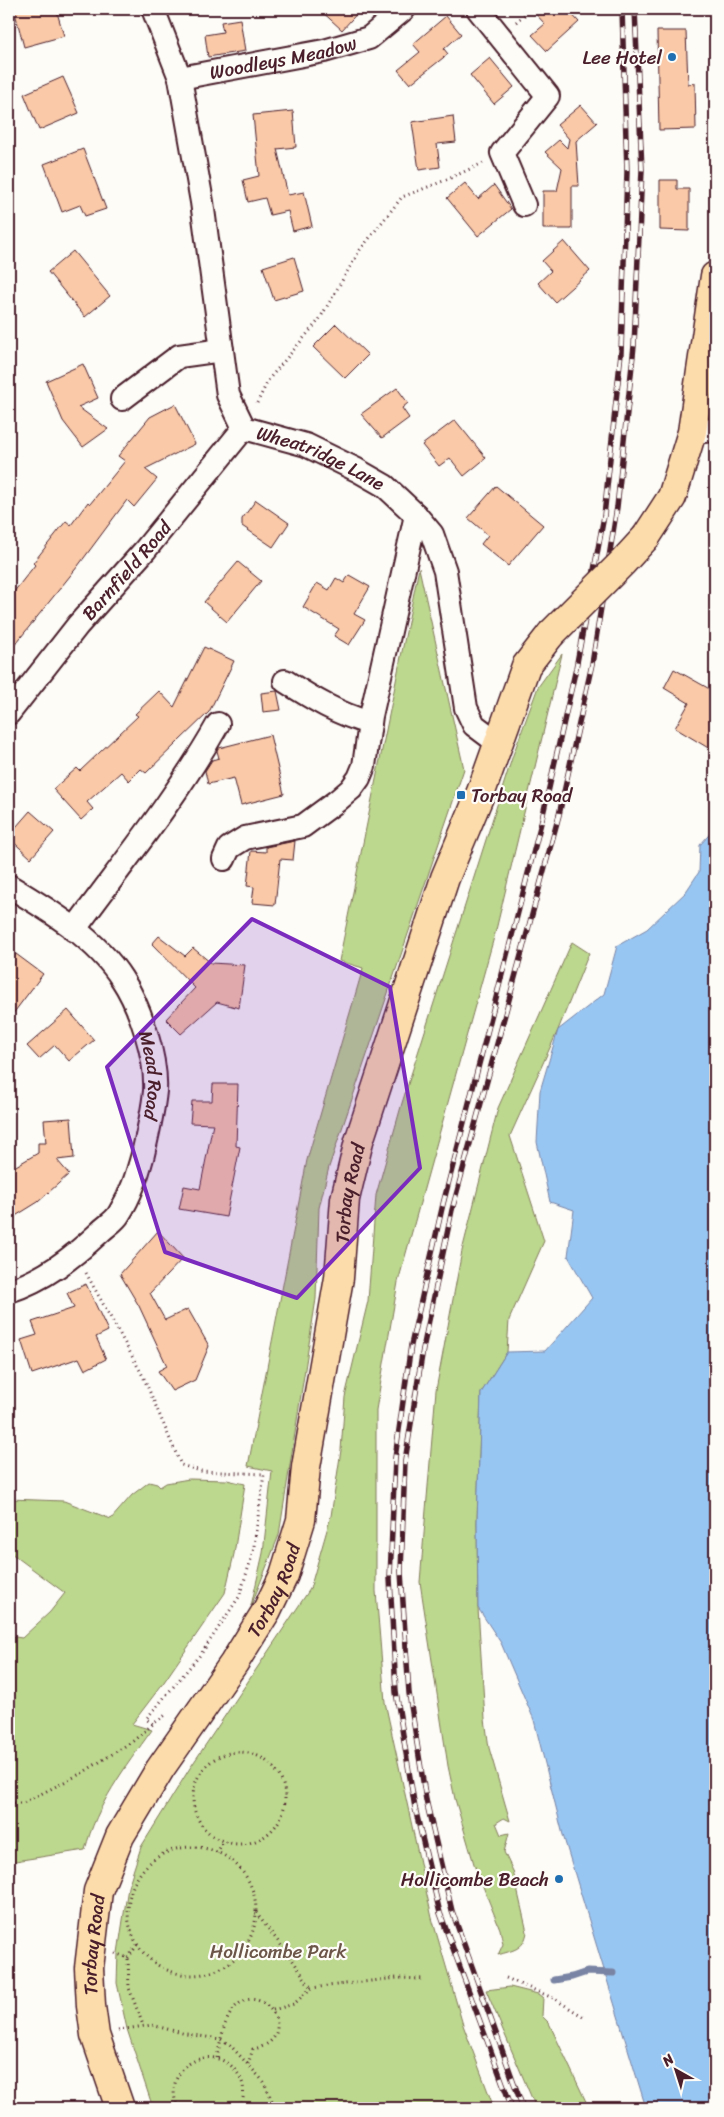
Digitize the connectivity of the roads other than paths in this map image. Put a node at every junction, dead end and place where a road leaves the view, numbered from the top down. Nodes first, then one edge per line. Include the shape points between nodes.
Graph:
1 (153, 9) edge
2 (404, 9) edge
3 (478, 9) edge
4 (180, 78) junction
5 (524, 205) dead end
6 (715, 276) edge
7 (222, 350) junction
8 (122, 399) dead end
9 (244, 428) junction
10 (704, 431) edge
11 (416, 515) junction
12 (285, 681) dead end
13 (9, 713) edge
14 (370, 723) junction
15 (218, 724) dead end
16 (498, 743) junction
17 (224, 859) dead end
18 (9, 886) edge
19 (74, 930) junction
20 (9, 1291) edge
21 (120, 2108) edge

1 - 4 street, Wheatridge Lane
2 - 4 street, Woodleys Meadow via 370,38 324,51
3 - 5 street via 548,96 502,153
4 - 7 street, Wheatridge Lane via 202,202
6 - 10 main road, Torbay Road
7 - 8 street via 179,356
7 - 9 street, Wheatridge Lane via 228,395
9 - 11 street, Wheatridge Lane via 306,445 357,470 385,486
9 - 13 street, Barnfield Road via 145,550 78,625
10 - 16 main road, Torbay Road, bridge via 672,497 646,537 550,634 526,666
11 - 14 street
11 - 16 street, Wheatridge Lane via 432,534 445,571 466,708 474,725
12 - 14 street via 320,704
14 - 17 street via 364,766 351,789 303,826 244,838 229,848
15 - 19 street via 161,812
16 - 21 main road, Torbay Road via 445,878 359,1141 345,1199 339,1278 306,1467 301,1520 284,1575 267,1610 234,1663 160,1769 120,1836 98,1892 89,1968 91,2006 95,2034
18 - 19 street, Mead Road via 49,910
19 - 20 street, Mead Road via 95,947 122,978 139,1013 153,1063 155,1089 150,1129 133,1189 118,1216 62,1265

